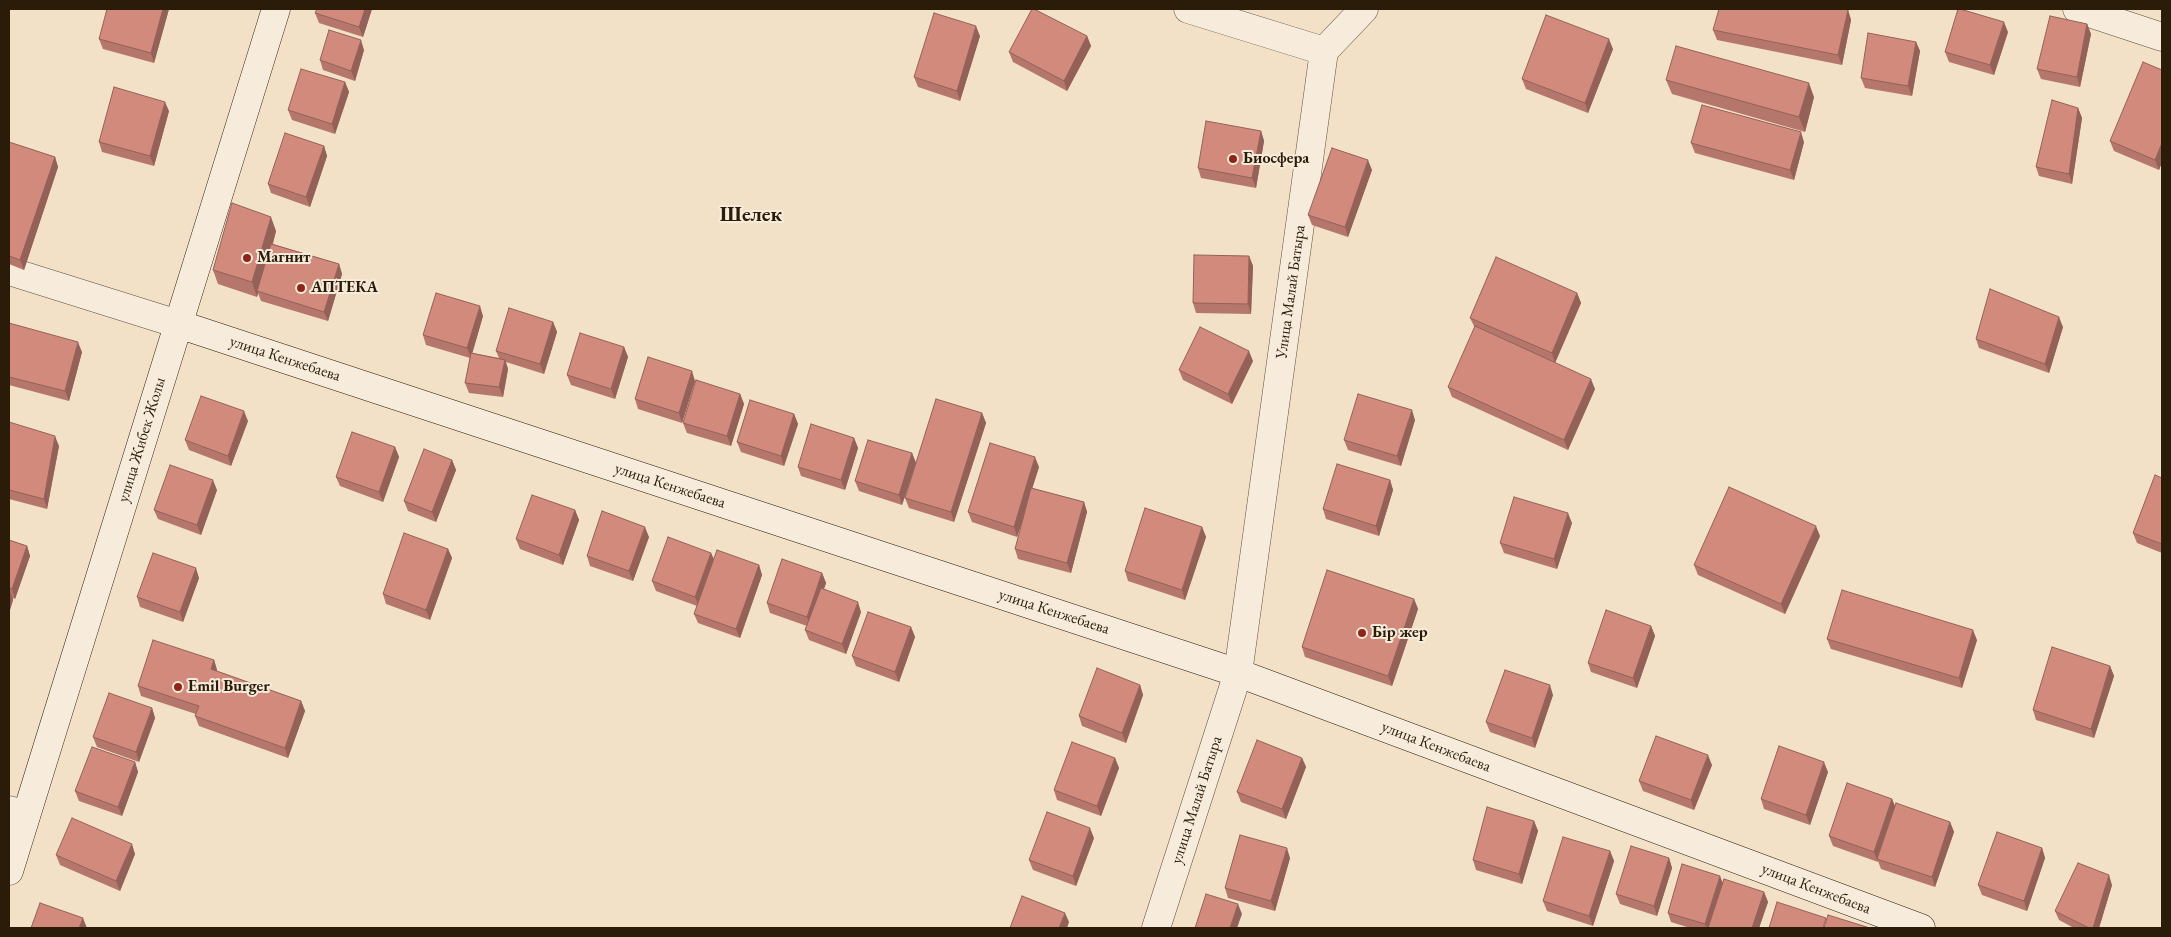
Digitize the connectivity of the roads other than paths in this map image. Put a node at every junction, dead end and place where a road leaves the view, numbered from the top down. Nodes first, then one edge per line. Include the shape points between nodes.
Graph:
1 (276, 9) edge
2 (1188, 9) edge
3 (1364, 9) edge
4 (2078, 9) edge
5 (2162, 37) edge
6 (1324, 51) junction
7 (9, 271) edge
8 (178, 324) junction
9 (1238, 673) junction
10 (17, 812) edge
11 (9, 871) edge
12 (1156, 928) edge
13 (1921, 928) edge

1 - 8 street, улица Жибек Жолы
2 - 6 street
3 - 6 street
4 - 5 street
6 - 9 street, Улица Малай Батыра
7 - 8 street, улица Кенжебаева
8 - 9 street, улица Кенжебаева
8 - 10 street, улица Жибек Жолы
9 - 12 street, улица Малай Батыра
9 - 13 street, улица Кенжебаева
10 - 11 street, улица Жибек Жолы

